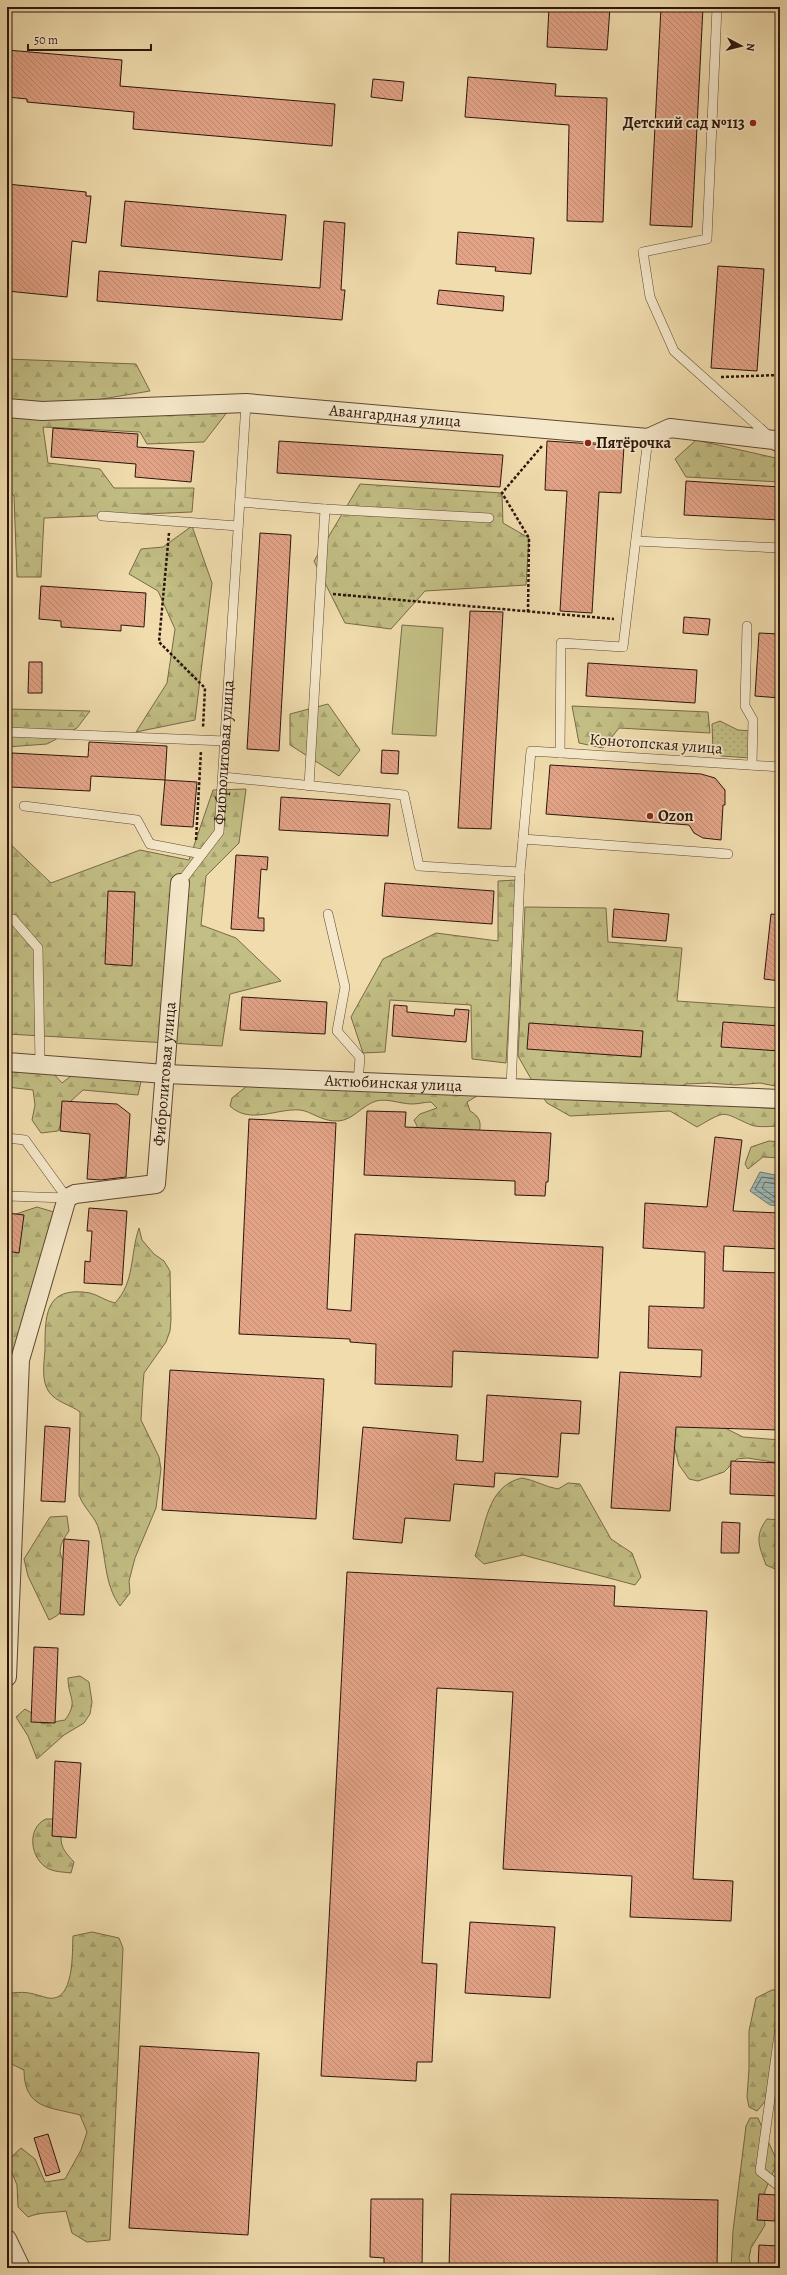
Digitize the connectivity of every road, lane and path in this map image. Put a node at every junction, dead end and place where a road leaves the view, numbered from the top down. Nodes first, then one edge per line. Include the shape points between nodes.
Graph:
1 (716, 7) edge
2 (780, 375) edge
3 (703, 377) junction
4 (246, 403) junction
5 (7, 408) edge
6 (555, 430) junction
7 (648, 438) junction
8 (777, 442) edge
9 (240, 502) junction
10 (325, 509) junction
11 (102, 516) dead end
12 (489, 518) dead end
13 (170, 521) junction
14 (238, 526) junction
15 (636, 540) junction
16 (780, 548) edge
17 (320, 592) junction
18 (528, 612) junction
19 (626, 620) junction
20 (747, 626) dead end
21 (7, 732) edge
22 (202, 740) junction
23 (225, 741) junction
24 (560, 753) junction
25 (752, 765) junction
26 (780, 767) edge
27 (223, 777) junction
28 (309, 786) junction
29 (24, 806) dead end
30 (523, 840) junction
31 (199, 853) junction
32 (728, 854) dead end
33 (520, 872) junction
34 (180, 883) joint
35 (328, 914) dead end
36 (7, 919) edge
37 (7, 1062) edge
38 (40, 1064) junction
39 (164, 1074) junction
40 (358, 1082) junction
41 (511, 1088) junction
42 (780, 1099) edge
43 (7, 1138) edge
44 (7, 1196) edge
45 (67, 1198) junction
46 (12, 1421) edge
47 (8, 1601) edge
48 (7, 1677) edge
49 (780, 2028) edge
50 (776, 2097) edge
51 (780, 2187) edge
52 (7, 2239) edge
53 (21, 2268) edge

1 - 3 lane via 707,239 642,252 650,297 674,351
2 - 3 path
3 - 8 lane
4 - 5 street, Авангардная улица via 42,411
4 - 6 street, Авангардная улица
4 - 9 lane, Фибролитовая улица
6 - 7 street, Авангардная улица
6 - 18 path via 502,493 529,538
7 - 8 street, Авангардная улица via 670,428
7 - 15 lane
9 - 10 lane
9 - 14 lane, Фибролитовая улица
10 - 12 lane
10 - 17 lane
11 - 13 lane
13 - 14 lane
13 - 22 path via 159,642 205,688
14 - 23 lane, Фибролитовая улица
15 - 16 lane
15 - 19 lane
17 - 18 path
17 - 28 lane
18 - 19 path
19 - 24 lane via 623,647 561,643
20 - 25 lane via 745,706 753,720
21 - 22 lane
22 - 23 lane
22 - 31 path
23 - 27 lane, Фибролитовая улица
24 - 25 lane, Конотопская улица
24 - 30 lane, Конотопская улица via 531,751
25 - 26 lane, Конотопская улица
27 - 28 lane
27 - 31 lane, Фибролитовая улица via 219,832
28 - 33 lane via 404,795 419,866
29 - 31 lane via 137,820 150,844
30 - 32 lane
30 - 33 lane
31 - 34 lane, Фибролитовая улица
33 - 41 lane
34 - 39 street, Фибролитовая улица
35 - 40 lane via 345,987 337,1031 360,1057
36 - 38 lane via 13,919 38,948
37 - 38 street, Актюбинская улица
38 - 39 street, Актюбинская улица
39 - 40 street, Актюбинская улица
39 - 45 street, Фибролитовая улица via 156,1184 75,1194
40 - 41 street, Актюбинская улица
41 - 42 street, Актюбинская улица
43 - 45 lane via 24,1140
44 - 45 lane
45 - 46 street via 20,1360
46 - 47 street
47 - 48 street
49 - 50 lane
50 - 51 lane via 760,2171
52 - 53 street

